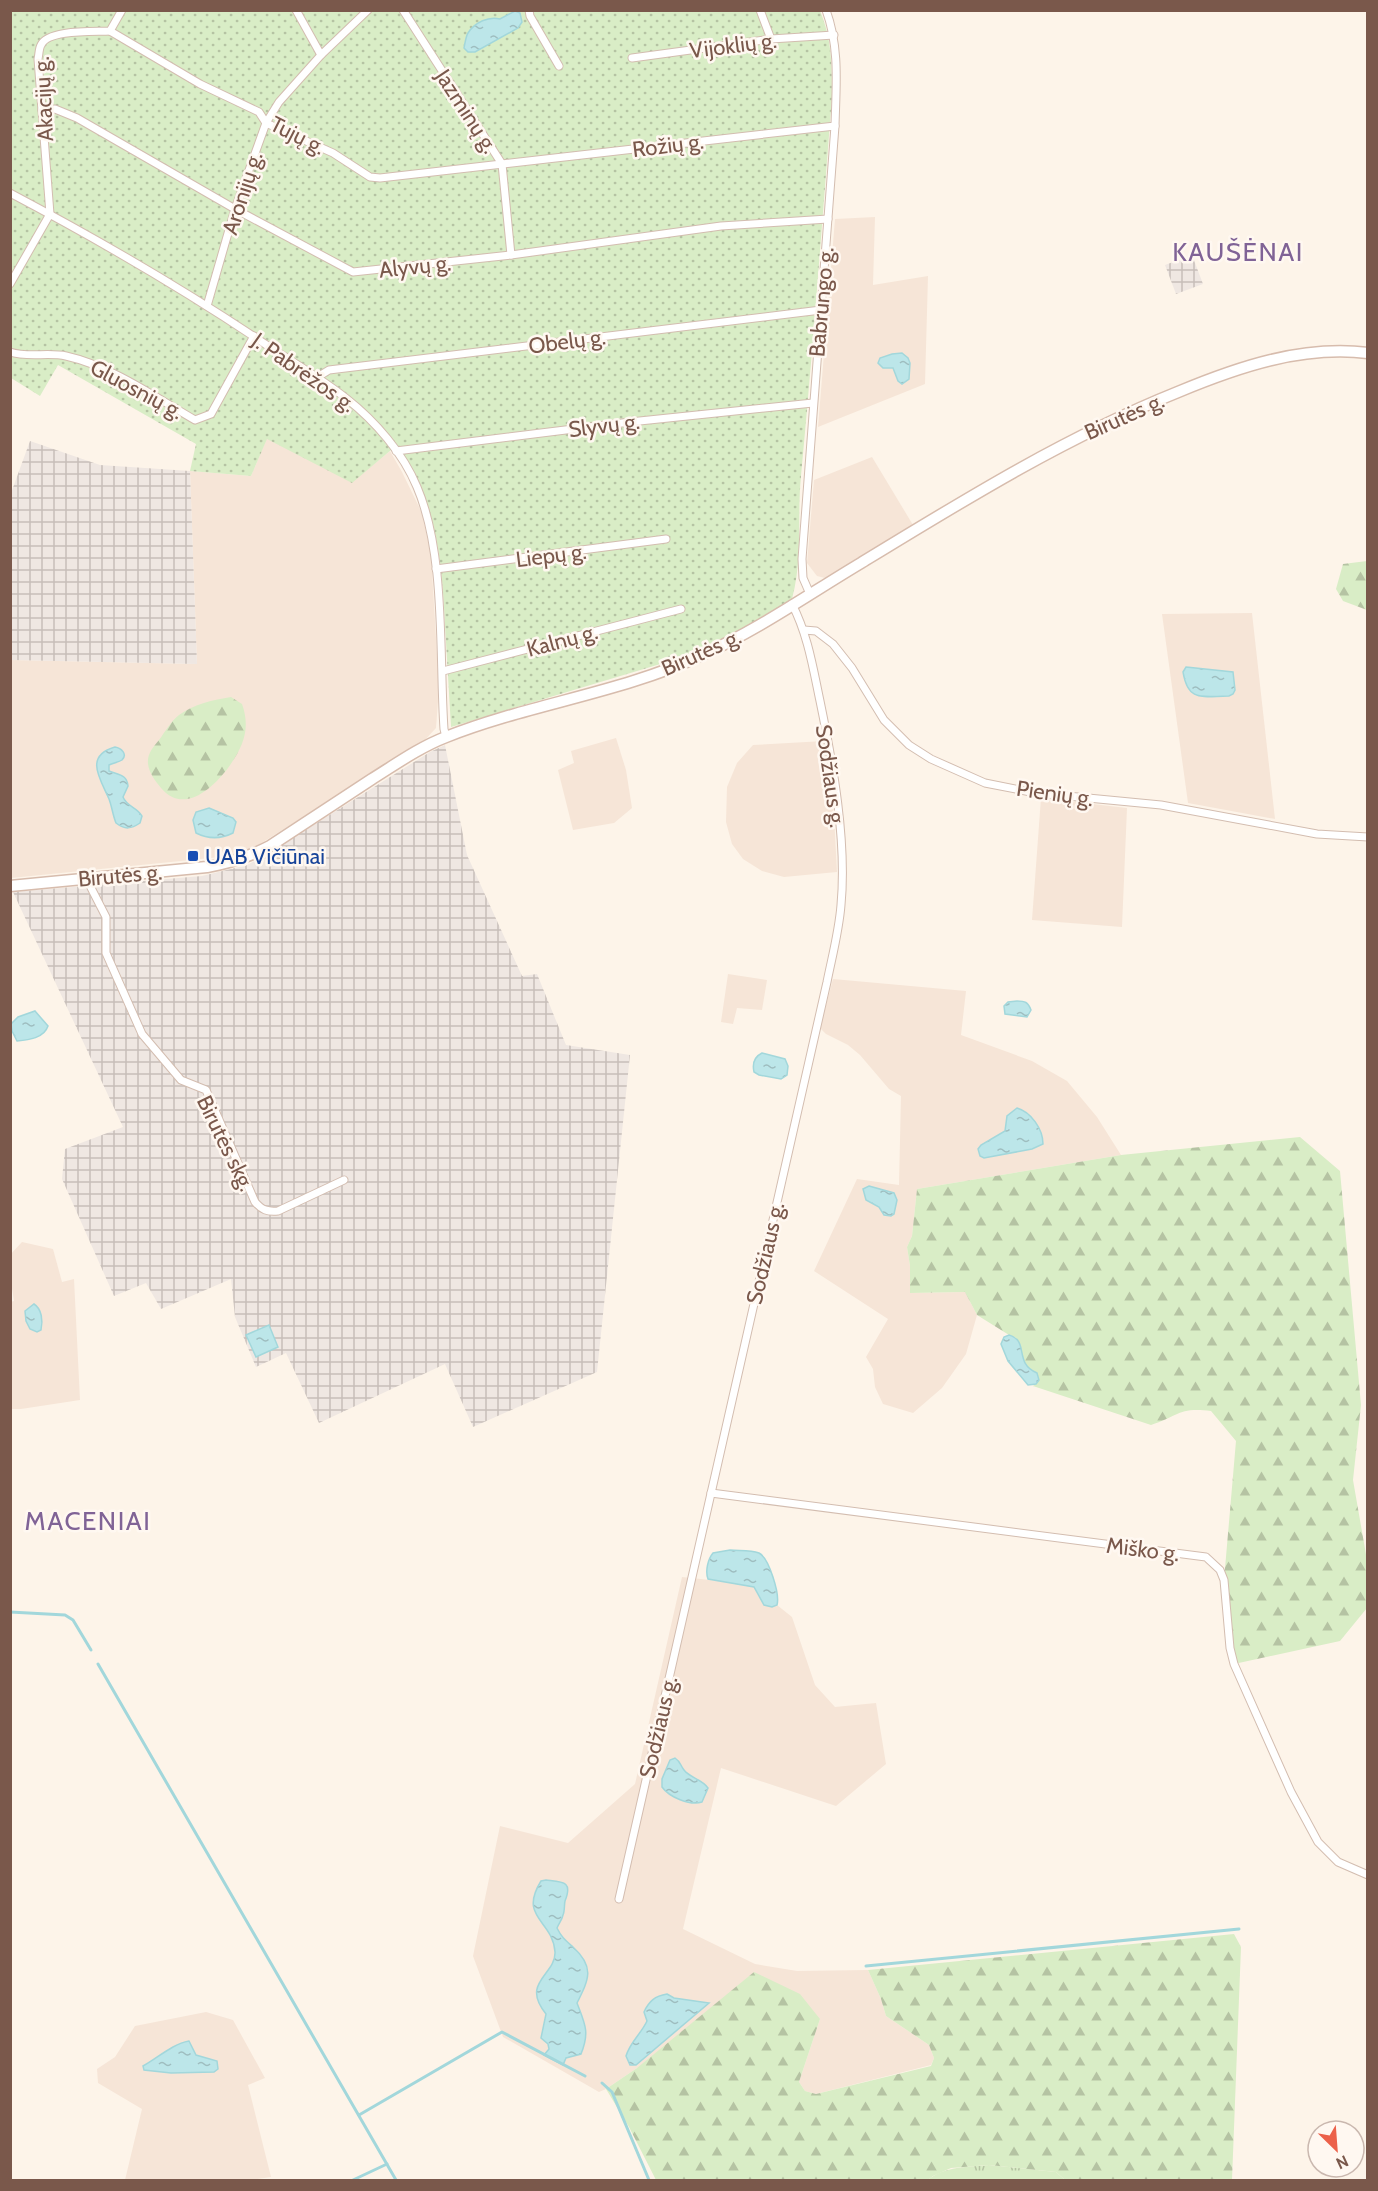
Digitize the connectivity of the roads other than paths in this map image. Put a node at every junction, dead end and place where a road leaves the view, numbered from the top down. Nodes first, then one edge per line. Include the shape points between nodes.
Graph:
1 (122, 10) edge
2 (296, 10) edge
3 (368, 10) edge
4 (403, 10) edge
5 (529, 10) edge
6 (760, 10) edge
7 (826, 10) edge
8 (110, 31) junction
9 (834, 35) junction
10 (771, 39) junction
11 (321, 55) junction
12 (632, 58) dead end
13 (559, 66) dead end
14 (42, 110) junction
15 (266, 123) junction
16 (835, 126) junction
17 (502, 165) junction
18 (10, 193) edge
19 (235, 209) junction
20 (50, 214) junction
21 (828, 219) junction
22 (511, 255) junction
23 (10, 284) edge
24 (207, 306) junction
25 (821, 310) junction
26 (254, 336) junction
27 (10, 352) edge
28 (1368, 352) edge
29 (316, 378) junction
30 (813, 403) junction
31 (396, 451) junction
32 (666, 539) dead end
33 (436, 570) junction
34 (810, 594) junction
35 (792, 604) junction
36 (681, 609) dead end
37 (804, 630) junction
38 (443, 671) junction
39 (446, 737) junction
40 (1368, 837) edge
41 (86, 878) junction
42 (10, 886) edge
43 (344, 1180) dead end
44 (711, 1493) junction
45 (1368, 1875) edge
46 (619, 1899) dead end

1 - 8 street
2 - 11 street
3 - 11 street, Aronijų g.
4 - 17 street, Jazminų g.
5 - 13 street
6 - 10 street
7 - 9 street, Babrungo g.
8 - 14 street, Akacijų g. via 58,34 43,41 38,59
8 - 15 street, Tujų g. via 200,84 260,112
9 - 10 street, Vijoklių g.
9 - 16 street, Babrungo g.
10 - 12 street, Vijoklių g.
11 - 15 street, Aronijų g. via 279,102
14 - 19 street, Alyvų g. via 55,109 77,118
14 - 20 street, Akacijų g.
15 - 17 street, Tujų g. via 333,153 370,177
15 - 19 street, Aronijų g.
16 - 17 street, Rožių g.
16 - 21 street, Babrungo g.
17 - 22 street, Jazminų g.
18 - 20 street, J. Pabrėžos g.
19 - 22 street, Alyvų g. via 353,272
19 - 24 street, Aronijų g.
20 - 23 street
20 - 24 street, J. Pabrėžos g.
21 - 22 street, Alyvų g. via 721,226
21 - 25 street, Babrungo g.
24 - 26 street, J. Pabrėžos g.
25 - 29 street, Obelų g. via 329,370
25 - 30 street, Babrungo g.
26 - 27 street, Gluosnių g. via 211,414 195,420 99,366 66,356
26 - 29 street, J. Pabrėžos g.
28 - 34 main road, Birutės g. via 1328,351 1275,359 1140,407 1034,460
29 - 31 street, J. Pabrėžos g. via 354,405
30 - 31 street, Slyvų g.
30 - 34 street, Babrungo g. via 802,559 803,578
31 - 33 street, J. Pabrėžos g. via 424,505
32 - 33 street, Liepų g.
33 - 38 street, J. Pabrėžos g.
34 - 35 main road, Birutės g.
35 - 37 street, Sodžiaus g.
35 - 39 main road, Birutės g. via 723,645 671,668
36 - 38 street, Kalnų g.
37 - 40 street, Pienių g. via 816,631 832,644 884,720 909,745 985,783 1036,793 1161,805 1317,834
37 - 44 street, Sodžiaus g. via 836,790 843,873 841,907
38 - 39 street, J. Pabrėžos g.
39 - 41 main road, Birutės g. via 405,758 252,855 207,867
41 - 42 main road, Birutės g.
41 - 43 street, Birutės skg. via 106,917 106,953 142,1034 181,1080 206,1090 255,1202 261,1209 278,1211
44 - 45 street, Miško g. via 1206,1557 1220,1570 1224,1580 1234,1664 1307,1823 1338,1862
44 - 46 street, Sodžiaus g.

